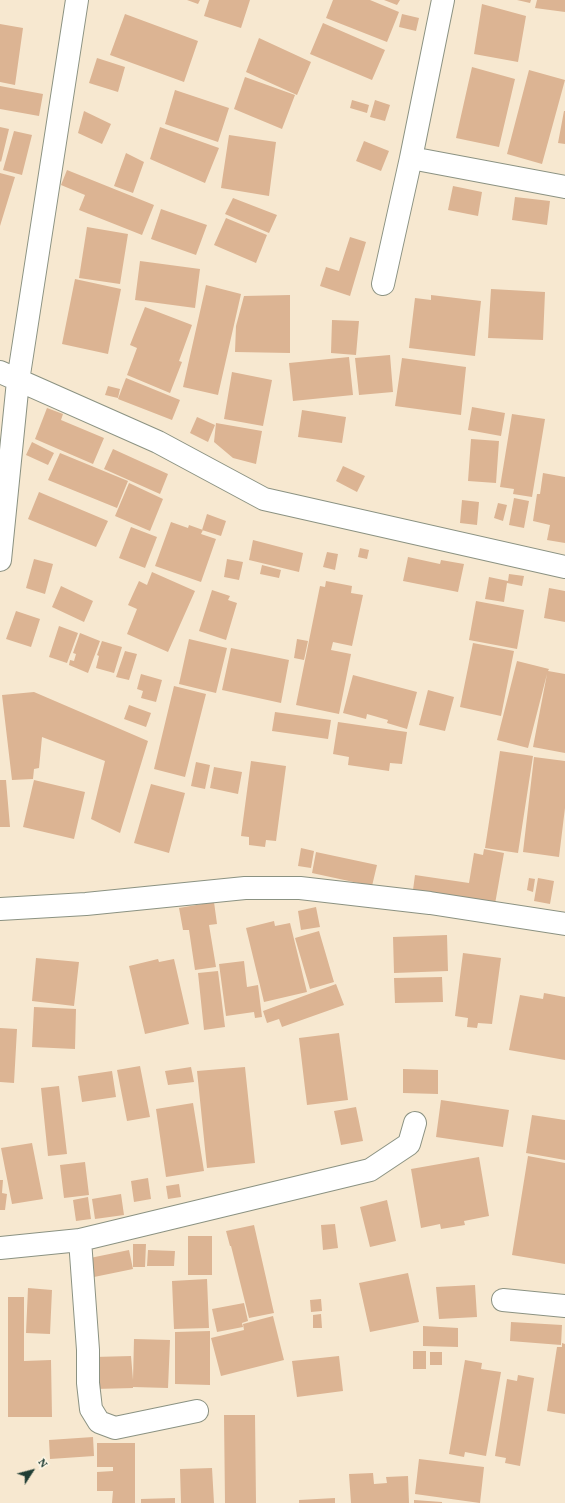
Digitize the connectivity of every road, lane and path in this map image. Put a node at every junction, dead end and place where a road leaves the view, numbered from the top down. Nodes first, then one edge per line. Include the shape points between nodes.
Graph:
1 (77, 0) edge
2 (444, 0) edge
3 (411, 158) junction
4 (565, 187) edge
5 (384, 284) dead end
6 (9, 376) edge
7 (0, 560) edge
8 (565, 567) edge
9 (0, 909) edge
10 (565, 924) edge
11 (415, 1123) dead end
12 (80, 1240) junction
13 (0, 1248) edge
14 (503, 1300) dead end
15 (565, 1306) edge
16 (197, 1411) dead end

1 - 6 street
2 - 3 street
3 - 4 street
3 - 5 street
6 - 7 street
6 - 8 street via 158,442 264,499
9 - 10 street via 86,904 245,888 300,888 430,903
11 - 12 street via 409,1144 370,1170
12 - 13 street
12 - 16 street via 88,1383 91,1409 99,1422 115,1428
14 - 15 street

